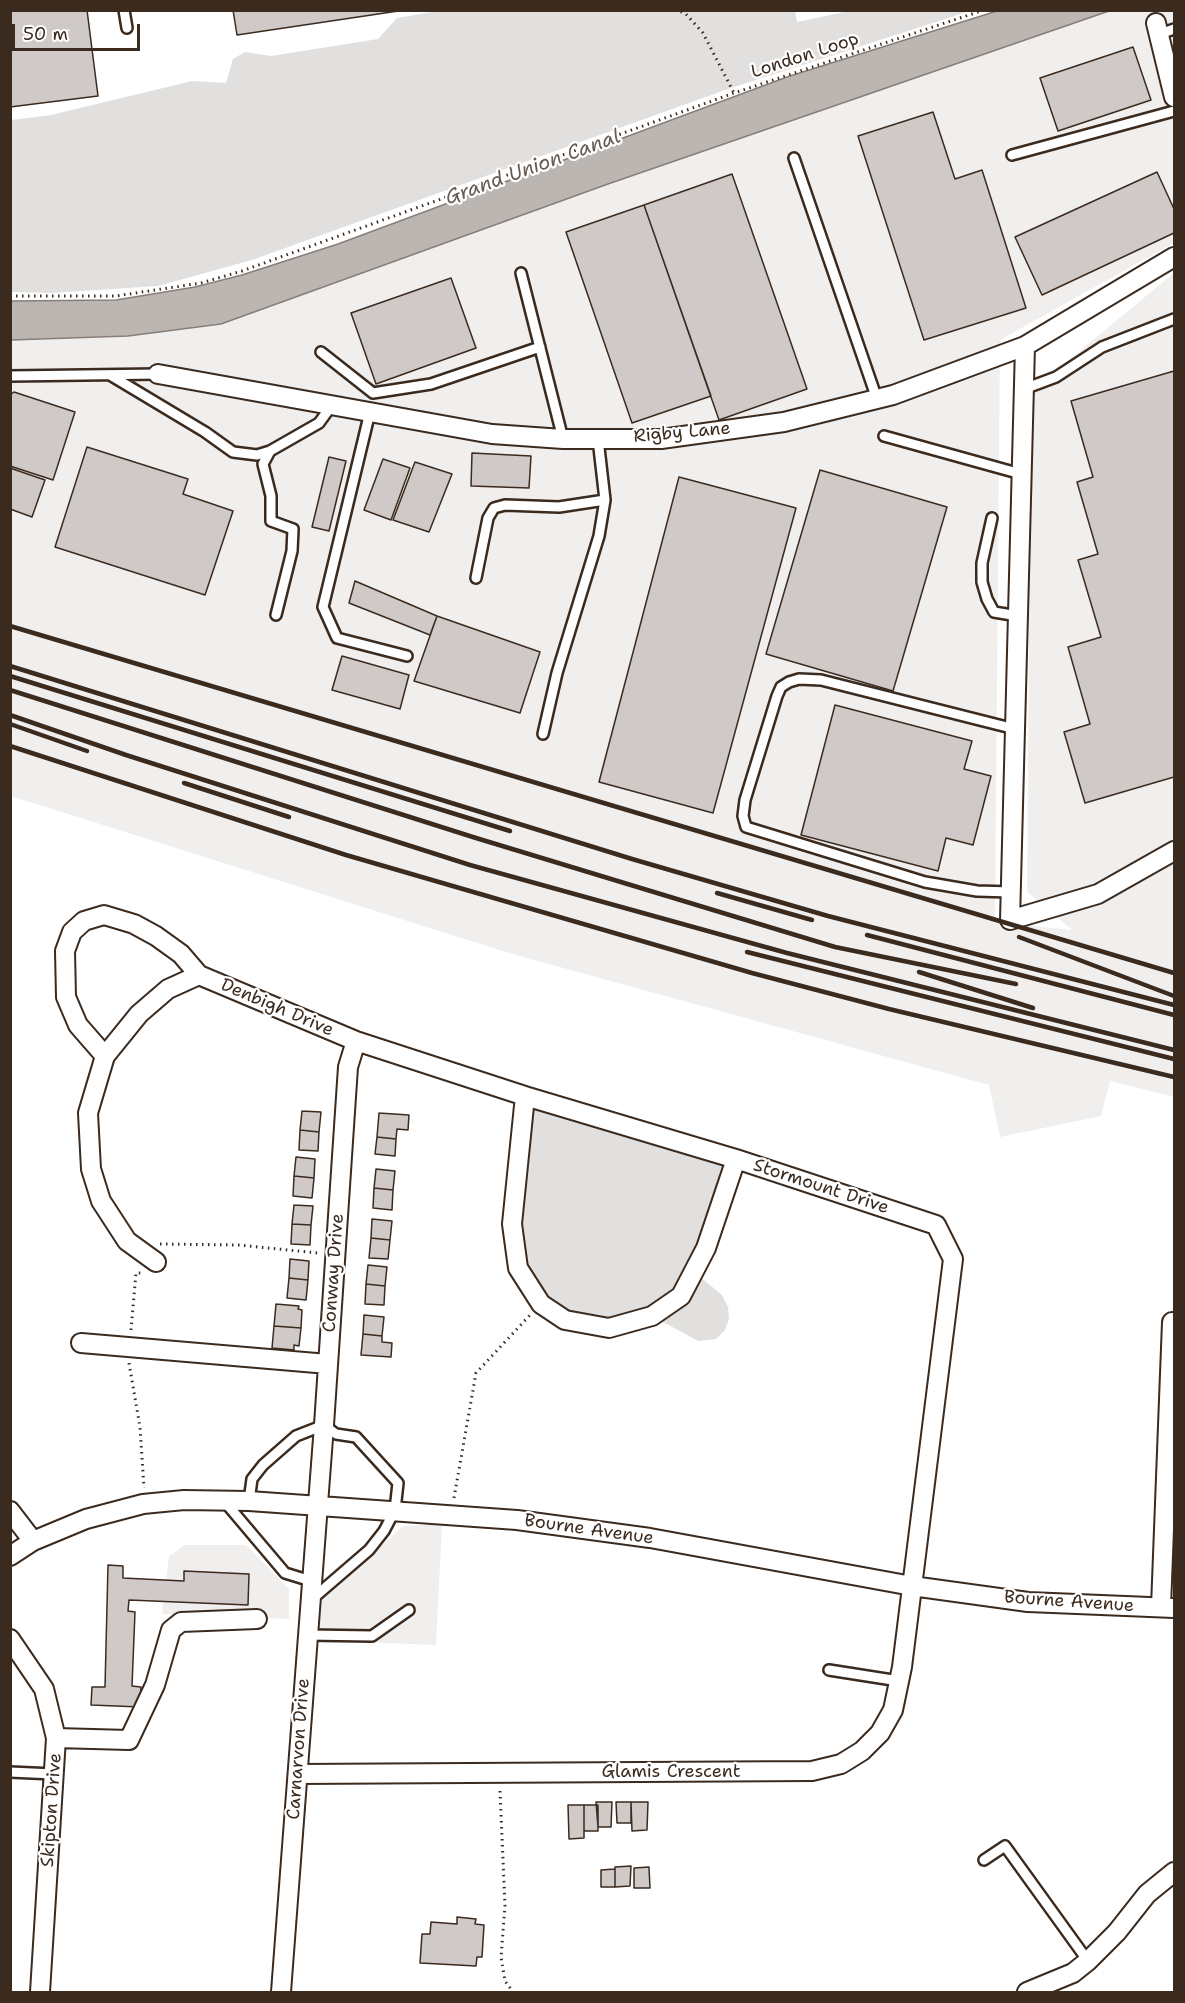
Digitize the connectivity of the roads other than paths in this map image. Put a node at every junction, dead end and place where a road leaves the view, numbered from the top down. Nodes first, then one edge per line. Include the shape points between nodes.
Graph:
1 (124, 10) edge
2 (127, 28) dead end
3 (1164, 29) edge
4 (1174, 97) edge
5 (1174, 111) edge
6 (1012, 155) dead end
7 (794, 158) dead end
8 (1174, 257) edge
9 (521, 273) dead end
10 (1174, 319) edge
11 (1025, 346) junction
12 (540, 347) junction
13 (321, 352) dead end
14 (158, 374) joint
15 (110, 375) junction
16 (10, 376) edge
17 (1024, 389) junction
18 (877, 399) junction
19 (332, 405) junction
20 (370, 412) junction
21 (884, 436) dead end
22 (598, 439) junction
23 (563, 440) junction
24 (270, 451) junction
25 (1022, 474) junction
26 (605, 500) junction
27 (992, 518) dead end
28 (476, 578) dead end
29 (276, 615) dead end
30 (1018, 616) junction
31 (408, 656) dead end
32 (1015, 729) junction
33 (543, 734) dead end
34 (1174, 851) edge
35 (1011, 892) junction
36 (199, 975) junction
37 (356, 1041) junction
38 (105, 1056) junction
39 (525, 1096) junction
40 (736, 1159) junction
41 (156, 1262) road end
42 (1172, 1322) dead end
43 (81, 1343) dead end
44 (328, 1364) junction
45 (324, 1425) junction
46 (224, 1502) junction
47 (249, 1502) junction
48 (317, 1505) junction
49 (395, 1510) junction
50 (10, 1511) edge
51 (33, 1541) junction
52 (10, 1556) edge
53 (311, 1581) junction
54 (912, 1586) junction
55 (309, 1601) junction
56 (1168, 1608) edge
57 (409, 1610) dead end
58 (258, 1618) dead end
59 (307, 1635) junction
60 (10, 1639) edge
61 (829, 1670) dead end
62 (899, 1681) junction
63 (56, 1738) junction
64 (10, 1772) edge
65 (54, 1774) junction
66 (298, 1774) junction
67 (984, 1860) dead end
68 (1174, 1872) edge
69 (1088, 1961) junction
70 (40, 1992) edge
71 (281, 1992) edge
72 (1027, 1992) edge

1 - 2 lane
3 - 4 street
5 - 6 lane
7 - 18 lane
8 - 11 street, Rigby Lane
9 - 12 lane
10 - 17 lane via 1102,347 1056,377
11 - 17 street
11 - 18 street, Rigby Lane
12 - 13 lane via 430,384 373,393
12 - 23 lane
14 - 15 lane
14 - 19 street, Rigby Lane
15 - 16 lane
15 - 24 lane via 233,452 257,455
17 - 25 street
18 - 22 street, Rigby Lane via 784,422 661,439
19 - 20 street, Rigby Lane
19 - 24 lane via 319,423
20 - 23 street, Rigby Lane via 492,434
20 - 31 lane via 323,607 337,638
21 - 25 lane
22 - 23 street, Rigby Lane
22 - 26 lane
24 - 29 lane via 263,464 271,496 271,521 293,529
25 - 30 street
26 - 28 lane via 559,507 494,508 488,518
26 - 33 lane via 599,536 557,673
27 - 30 lane via 982,562 984,591 994,612
30 - 32 street
32 - 35 street
32 - 35 lane via 821,680 789,682 777,696 743,816 746,827 925,882
34 - 35 street via 1098,894 1010,920
36 - 37 street, Denbigh Drive
36 - 38 street, Denbigh Drive via 168,989 138,1014
36 - 38 street, Denbigh Drive via 181,954 134,924 104,915 84,921 72,932 65,951 66,998 78,1025
37 - 39 street, Stormount Drive
37 - 44 street, Conway Drive via 348,1067
38 - 41 street, Denbigh Drive via 88,1113 91,1169 101,1201 127,1241
39 - 40 street, Stormount Drive
39 - 40 street via 512,1224 518,1268 541,1304 565,1320 609,1328 652,1316 681,1296 706,1248
40 - 54 street, Stormount Drive via 936,1225 953,1259
42 - 56 street
43 - 44 street
44 - 45 street, Conway Drive
45 - 47 lane via 296,1436 263,1465 252,1479
45 - 48 street, Conway Drive
45 - 49 lane via 336,1434 356,1437 398,1483
46 - 47 street, Bourne Avenue
46 - 51 street, Bourne Avenue via 143,1504 86,1519
46 - 53 lane via 285,1573
47 - 48 street, Bourne Avenue
48 - 49 street, Bourne Avenue
48 - 53 street, Carnarvon Drive
49 - 54 street, Bourne Avenue via 517,1520 650,1538
49 - 55 lane via 369,1550
50 - 51 street
51 - 52 street, Bourne Avenue
53 - 55 street, Carnarvon Drive
54 - 56 street, Bourne Avenue via 1028,1602
54 - 62 street, Glamis Crescent
55 - 59 street, Carnarvon Drive
57 - 59 lane via 372,1636
58 - 63 street via 181,1622 171,1630 155,1685 129,1740
59 - 66 street, Carnarvon Drive
60 - 63 street, Skipton Drive via 44,1689
61 - 62 lane
62 - 66 street, Glamis Crescent via 894,1710 880,1733 841,1764 812,1771
63 - 65 street, Skipton Drive
64 - 65 lane
65 - 70 street, Skipton Drive
66 - 71 street, Carnarvon Drive
67 - 69 lane via 1005,1846
68 - 69 street via 1147,1894
69 - 72 street via 1073,1973

